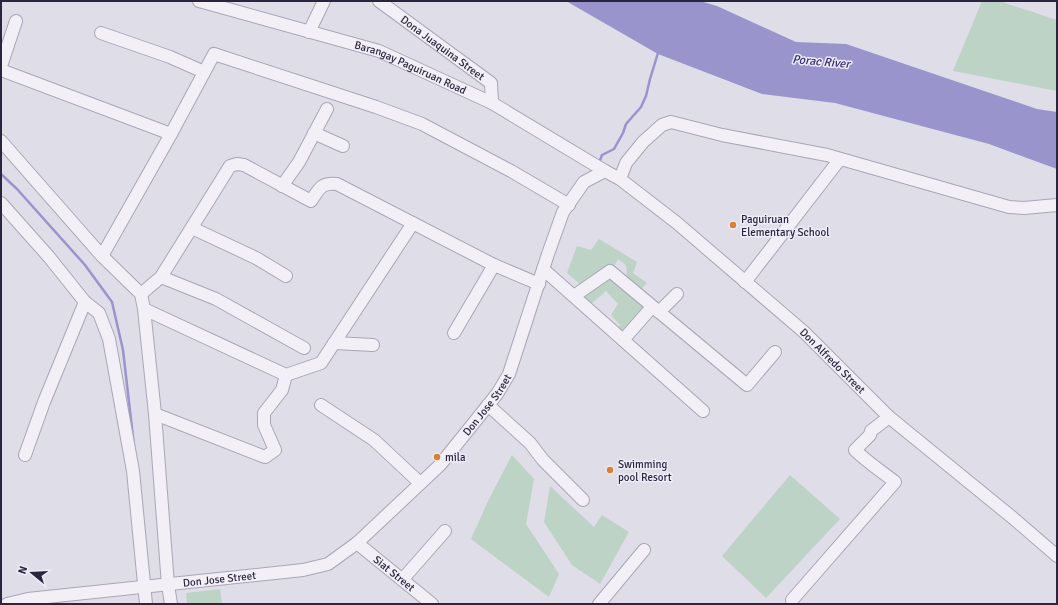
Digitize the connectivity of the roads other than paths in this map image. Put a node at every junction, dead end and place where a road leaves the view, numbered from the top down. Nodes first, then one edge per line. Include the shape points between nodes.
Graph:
1 (200, 1) edge
2 (324, 1) edge
3 (379, 1) edge
4 (16, 21) dead end
5 (309, 32) junction
6 (101, 33) dead end
7 (1, 66) edge
8 (1, 70) edge
9 (204, 72) junction
10 (492, 103) junction
11 (327, 109) dead end
12 (314, 133) junction
13 (171, 134) junction
14 (1, 141) edge
15 (343, 146) dead end
16 (840, 159) junction
17 (605, 171) junction
18 (620, 178) junction
19 (282, 186) junction
20 (1, 203) edge
21 (569, 205) junction
22 (1057, 205) edge
23 (413, 223) junction
24 (192, 228) junction
25 (102, 256) junction
26 (494, 265) junction
27 (543, 269) junction
28 (286, 276) dead end
29 (161, 277) junction
30 (745, 282) junction
31 (539, 284) junction
32 (141, 294) junction
33 (677, 294) dead end
34 (574, 296) junction
35 (85, 302) junction
36 (144, 309) junction
37 (656, 310) junction
38 (454, 332) dead end
39 (623, 340) junction
40 (334, 343) junction
41 (372, 345) dead end
42 (304, 348) dead end
43 (775, 352) dead end
44 (286, 375) junction
45 (321, 405) dead end
46 (488, 405) junction
47 (703, 411) dead end
48 (155, 414) junction
49 (889, 417) junction
50 (25, 455) dead end
51 (420, 483) junction
52 (583, 500) dead end
53 (445, 531) dead end
54 (356, 543) junction
55 (644, 550) dead end
56 (1057, 556) edge
57 (402, 580) junction
58 (166, 586) junction
59 (145, 587) junction
60 (792, 600) dead end
61 (8, 604) edge
62 (146, 604) edge
63 (171, 604) edge
64 (432, 604) edge
65 (599, 604) edge

1 - 5 street, Barangay Paguiruan Road
2 - 5 street
3 - 10 street, Dona Juaquina Street via 491,84
4 - 7 street
5 - 10 street, Barangay Paguiruan Road via 379,52
6 - 9 street
8 - 13 street
9 - 13 street
9 - 21 street via 214,54 376,107 422,124
10 - 17 street, Barangay Paguiruan Road
11 - 12 street
12 - 15 street
12 - 19 street via 299,162
13 - 25 street
14 - 25 street
16 - 18 street via 722,136 671,122 662,125 643,142 626,163
16 - 22 street via 1009,207
16 - 30 street
17 - 18 street, Don Alfredo Street
17 - 21 street, Don Jose Street via 584,182
18 - 30 street, Don Alfredo Street
19 - 23 street via 311,201 324,184 337,184
19 - 24 street via 244,166 230,166
20 - 35 street
21 - 27 street, Don Jose Street
23 - 26 street
23 - 40 street
24 - 28 street via 256,258
24 - 29 street
25 - 32 street
26 - 31 street
26 - 38 street
27 - 31 street, Don Jose Street
27 - 34 street
29 - 32 street
29 - 42 street via 216,299
30 - 49 street, Don Alfredo Street via 804,332
31 - 46 street, Don Jose Street via 509,374
32 - 36 street
33 - 37 street
34 - 37 street via 610,272
34 - 39 street
35 - 50 street
35 - 59 street via 99,313 109,339 132,471
36 - 44 street
36 - 48 street
37 - 39 street
37 - 43 street via 747,385
39 - 47 street
40 - 41 street
40 - 44 street via 321,363
44 - 48 street via 282,390 264,413 264,425 275,450 265,457
45 - 51 street via 374,440
46 - 51 street, Don Jose Street via 440,464
46 - 52 street via 530,443 543,460
48 - 58 street
49 - 56 street, Don Alfredo Street
49 - 60 street via 871,431 855,450 895,482
51 - 54 street, Don Jose Street
53 - 57 street
54 - 57 street, Siat Street
54 - 58 street, Don Jose Street via 328,564 304,570
55 - 65 street
57 - 64 street, Siat Street
58 - 59 street, Don Jose Street
58 - 63 street
59 - 61 street, Don Jose Street via 28,599
59 - 62 street

